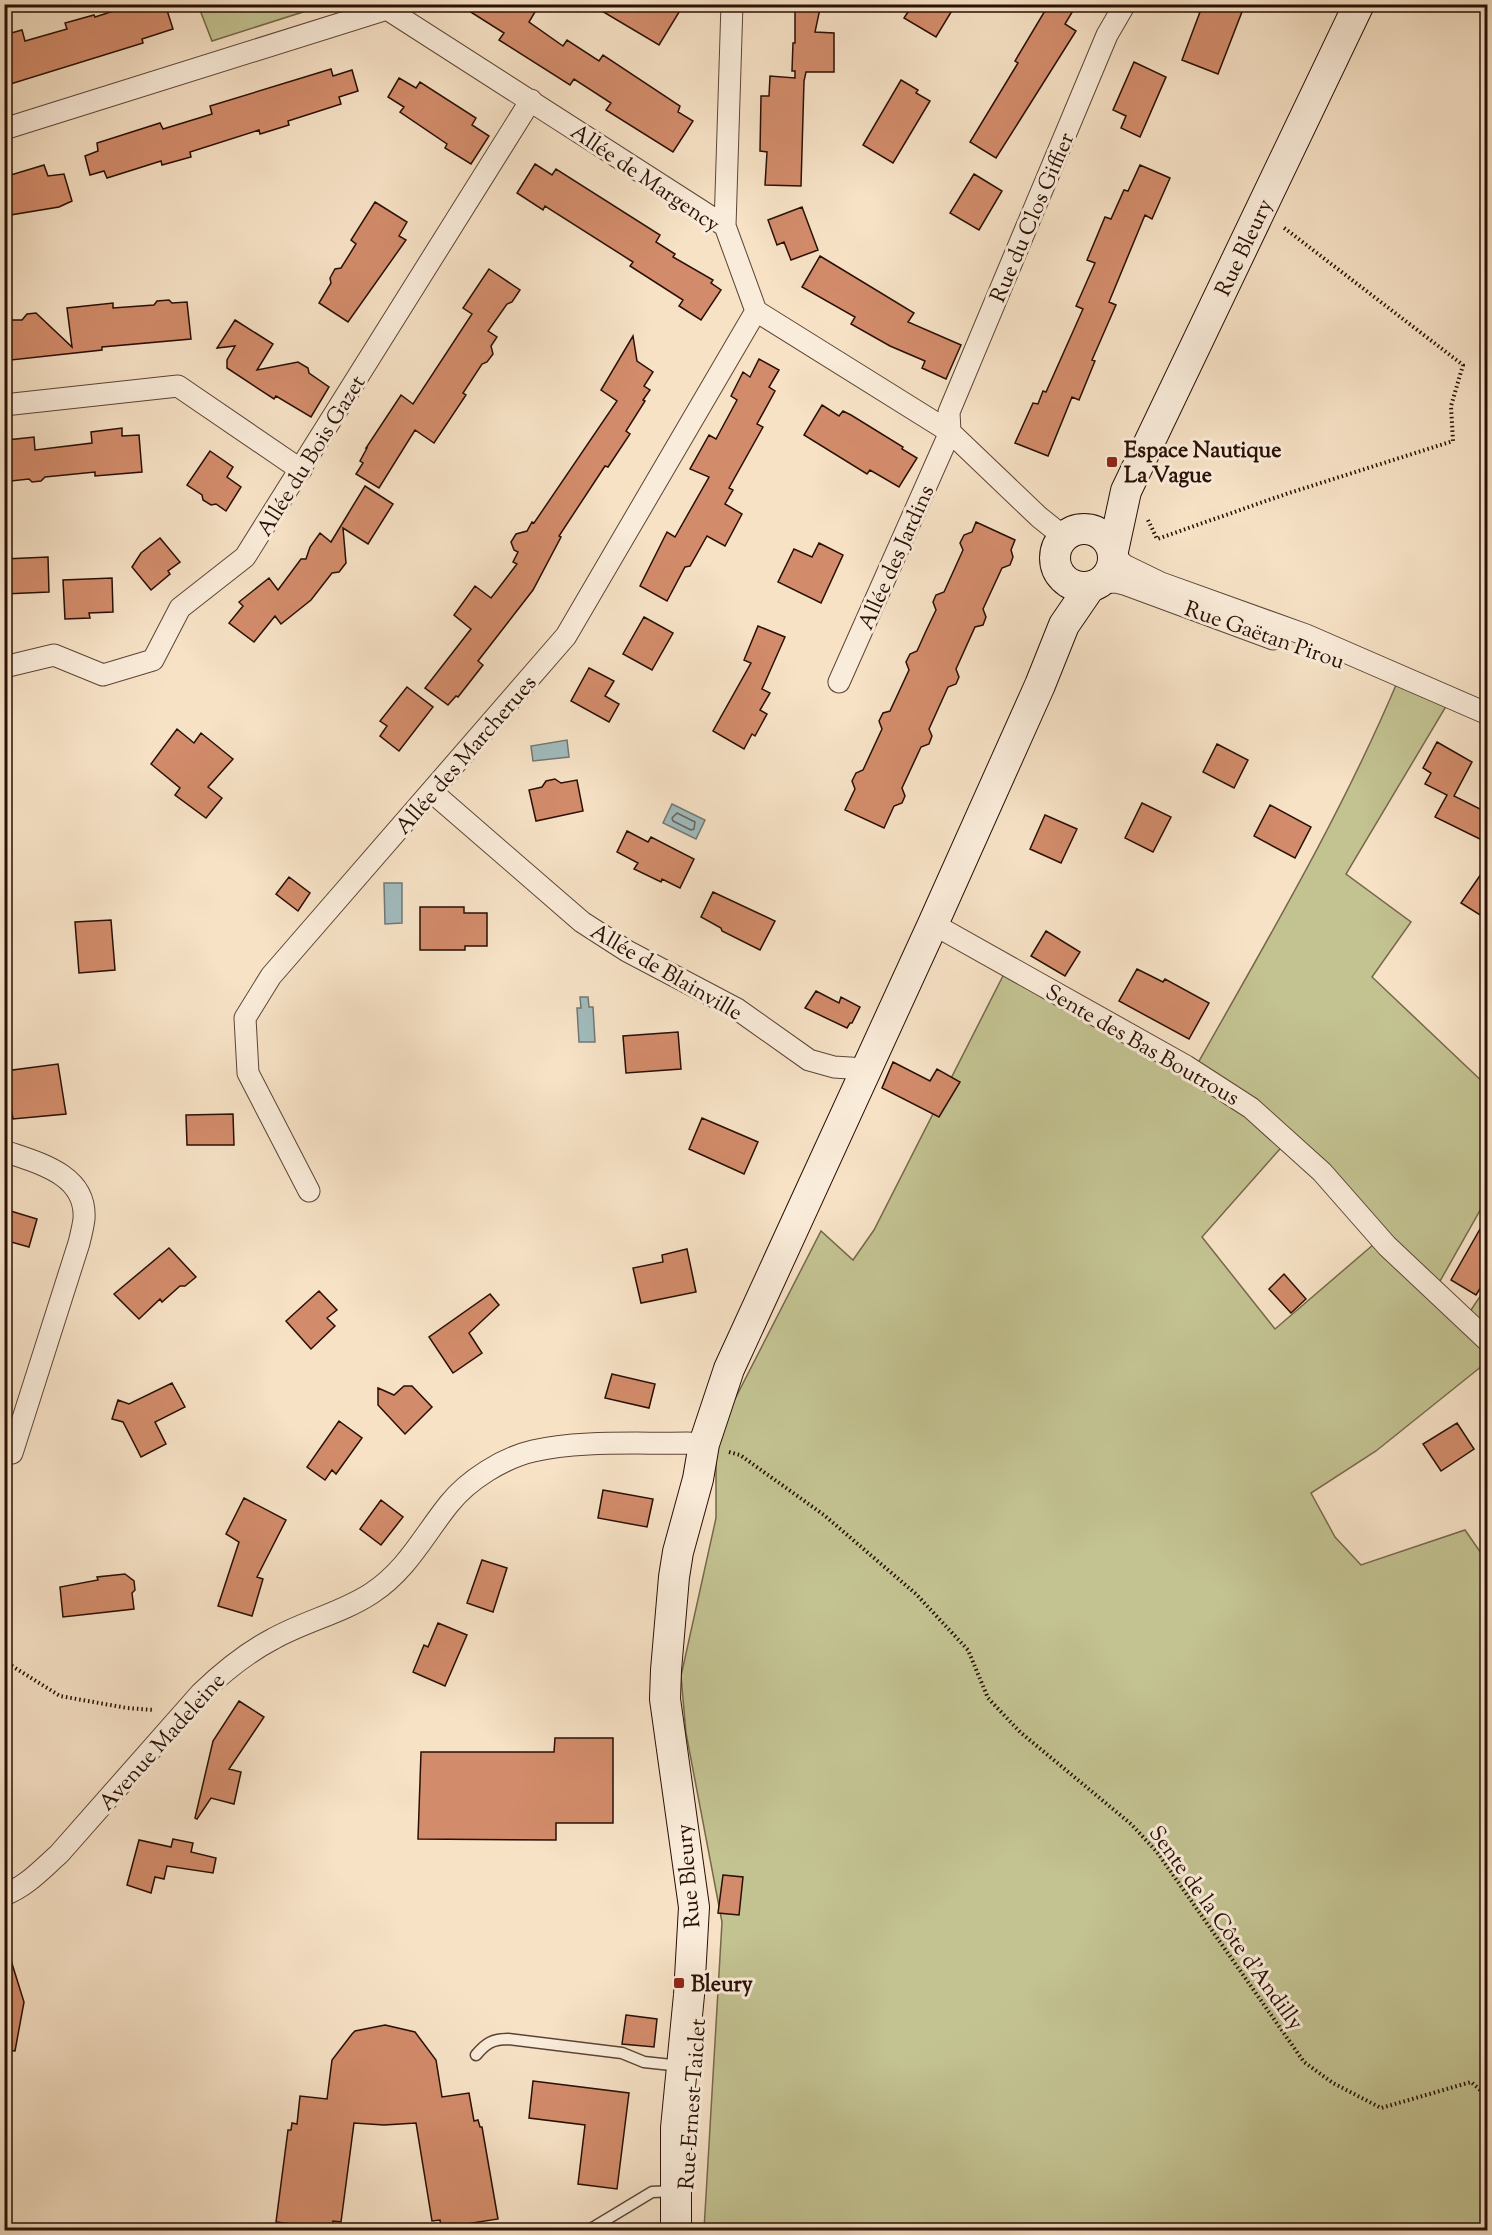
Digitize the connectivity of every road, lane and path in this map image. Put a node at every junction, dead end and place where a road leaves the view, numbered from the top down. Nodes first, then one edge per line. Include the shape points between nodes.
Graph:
1 (732, 4) edge
2 (1125, 4) edge
3 (1359, 4) edge
4 (386, 7) edge
5 (531, 100) junction
6 (4, 129) edge
7 (1260, 212) junction
8 (725, 226) junction
9 (756, 312) junction
10 (4, 405) edge
11 (950, 432) junction
12 (301, 470) junction
13 (1126, 491) junction
14 (1157, 539) dead end
15 (1067, 542) junction
16 (1113, 553) junction
17 (1095, 585) junction
18 (1059, 637) junction
19 (4, 667) edge
20 (839, 682) dead end
21 (1431, 689) junction
22 (1488, 714) edge
23 (432, 792) junction
24 (933, 924) junction
25 (865, 1069) junction
26 (4, 1150) edge
27 (309, 1191) dead end
28 (1488, 1341) edge
29 (704, 1444) junction
30 (12, 1454) dead end
31 (4, 1661) edge
32 (127, 1708) dead end
33 (4, 1895) edge
34 (476, 2055) dead end
35 (686, 2066) junction
36 (1488, 2097) edge
37 (676, 2128) joint
38 (680, 2192) junction
39 (589, 2230) edge
40 (676, 2230) edge
41 (686, 2230) edge

1 - 8 street
2 - 11 street, Rue du Clos Giffier via 1107,35 949,412
3 - 7 street, Rue Bleury
4 - 5 street, Allée de Margency
4 - 6 street
5 - 8 street, Allée de Margency
5 - 12 street, Allée du Bois Gazet
7 - 13 street, Rue Bleury
7 - 14 path via 1463,365 1451,406 1454,441
8 - 9 street, Allée de Margency
9 - 11 street
9 - 23 street, Allée des Marcherues via 566,636
10 - 12 street via 178,386
11 - 15 street
11 - 20 street, Allée des Jardins
12 - 19 street, Allée du Bois Gazet via 245,557 180,608 153,660 103,675 54,655
13 - 15 street, Rue Bleury via 1103,515
13 - 16 street, Rue Bleury
15 - 16 street via 1097,531
15 - 17 street via 1058,571 1071,584
15 - 18 street
16 - 17 street, Rue Bleury via 1112,569
16 - 21 street, Rue Gaëtan Pirou via 1124,565 1161,583 1306,635
17 - 18 street via 1072,611
17 - 21 street, Rue Gaëtan Pirou via 1124,584 1300,648
18 - 24 street
21 - 22 street, Rue Gaëtan Pirou
23 - 25 street, Allée de Blainville via 604,938 737,1010 809,1060
23 - 27 street, Allée des Marcherues via 271,976 245,1018 248,1073
24 - 25 street
24 - 28 street, Sente des Bas Boutrous via 1186,1066 1251,1108 1322,1172 1387,1246
25 - 29 street via 729,1369
26 - 30 street via 64,1175 78,1191 84,1217
29 - 33 street, Avenue Madeleine via 567,1446 532,1451 481,1476 449,1503 407,1562 372,1593 274,1638 225,1670 59,1854 33,1878
29 - 35 street, Rue Bleury via 691,1554 668,1655 665,1693 694,1907
29 - 36 path, Sente de la Côte d'Andilly via 740,1455 824,1515 916,1594 968,1650 988,1698 1020,1732 1111,1805 1157,1852 1304,2062 1333,2083 1381,2108 1471,2082
31 - 32 path via 60,1696
34 - 35 lane via 494,2039 508,2039 622,2053 644,2062
35 - 37 street, Rue Bleury
35 - 38 street, Rue Ernest Taiclet
37 - 38 street, Rue Ernest Taiclet
38 - 39 lane via 652,2192
38 - 40 street, Rue Ernest Taiclet
38 - 41 street, Rue Ernest Taiclet

